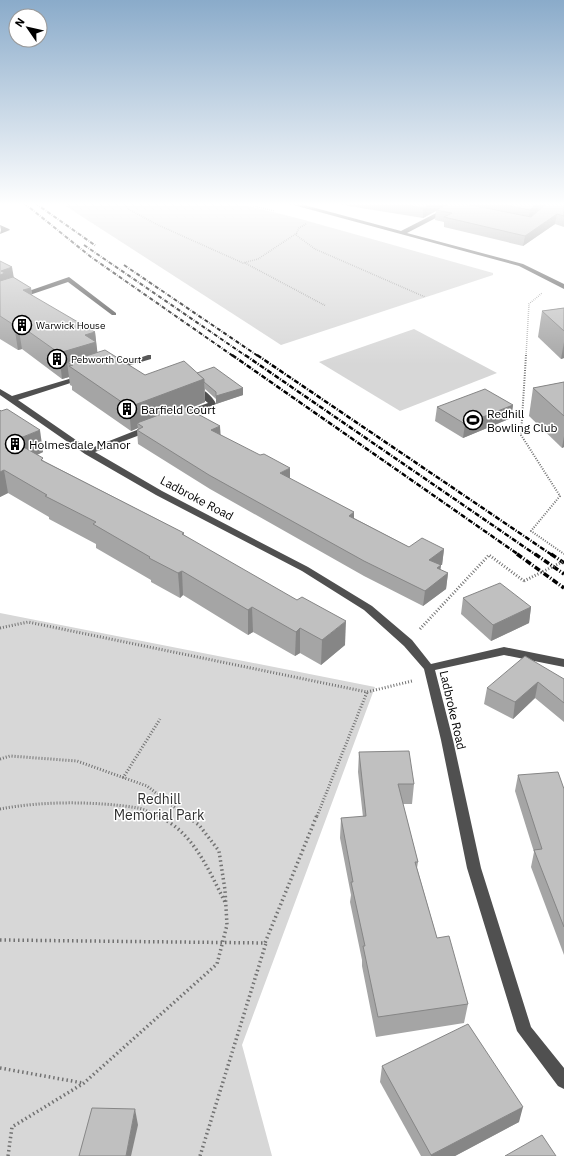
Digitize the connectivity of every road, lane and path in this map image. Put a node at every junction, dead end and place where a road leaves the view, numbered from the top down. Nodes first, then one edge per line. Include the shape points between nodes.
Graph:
1 (229, 257) edge
2 (262, 257) edge
3 (333, 257) edge
4 (493, 257) edge
5 (243, 263) junction
6 (557, 282) junction
7 (564, 287) edge
8 (425, 297) dead end
9 (0, 303) edge
10 (326, 306) dead end
11 (114, 314) dead end
12 (148, 357) dead end
13 (102, 371) edge
14 (87, 376) edge
15 (190, 384) edge
16 (0, 391) edge
17 (11, 399) junction
18 (174, 419) edge
19 (159, 424) edge
20 (88, 452) junction
21 (564, 554) edge
22 (564, 561) edge
23 (0, 628) edge
24 (408, 643) junction
25 (564, 663) edge
26 (431, 672) junction
27 (366, 692) junction
28 (160, 719) dead end
29 (0, 759) edge
30 (123, 778) junction
31 (0, 809) edge
32 (226, 903) junction
33 (268, 937) junction
34 (0, 940) edge
35 (223, 942) junction
36 (0, 1068) edge
37 (564, 1081) edge
38 (84, 1083) junction
39 (8, 1156) edge
40 (200, 1156) edge

1 - 5 path
2 - 5 path via 252,263
3 - 8 path
4 - 6 street via 522,265
5 - 10 path
6 - 7 street
6 - 21 path via 529,304 521,435 560,496 531,531
9 - 11 street via 69,279
12 - 13 street
14 - 17 street
15 - 18 street via 212,404
16 - 17 street, Ladbroke Road
17 - 20 street, Ladbroke Road
19 - 20 street
20 - 24 street, Ladbroke Road via 311,573 368,608
22 - 24 path, bridge via 524,581 489,555
23 - 27 path via 28,622
24 - 26 street, Ladbroke Road
25 - 26 street via 504,650
26 - 27 path
26 - 37 street, Ladbroke Road via 474,868 525,1031
27 - 33 path
28 - 30 path
29 - 30 path via 10,756 77,761
30 - 32 path via 147,786 199,825 219,851
31 - 32 path via 26,804 86,804 139,808 166,820 191,842 204,860
32 - 35 path via 227,925
33 - 35 path via 266,943
33 - 40 path
34 - 35 path
35 - 38 path via 217,964
36 - 38 path
38 - 39 path via 12,1127

